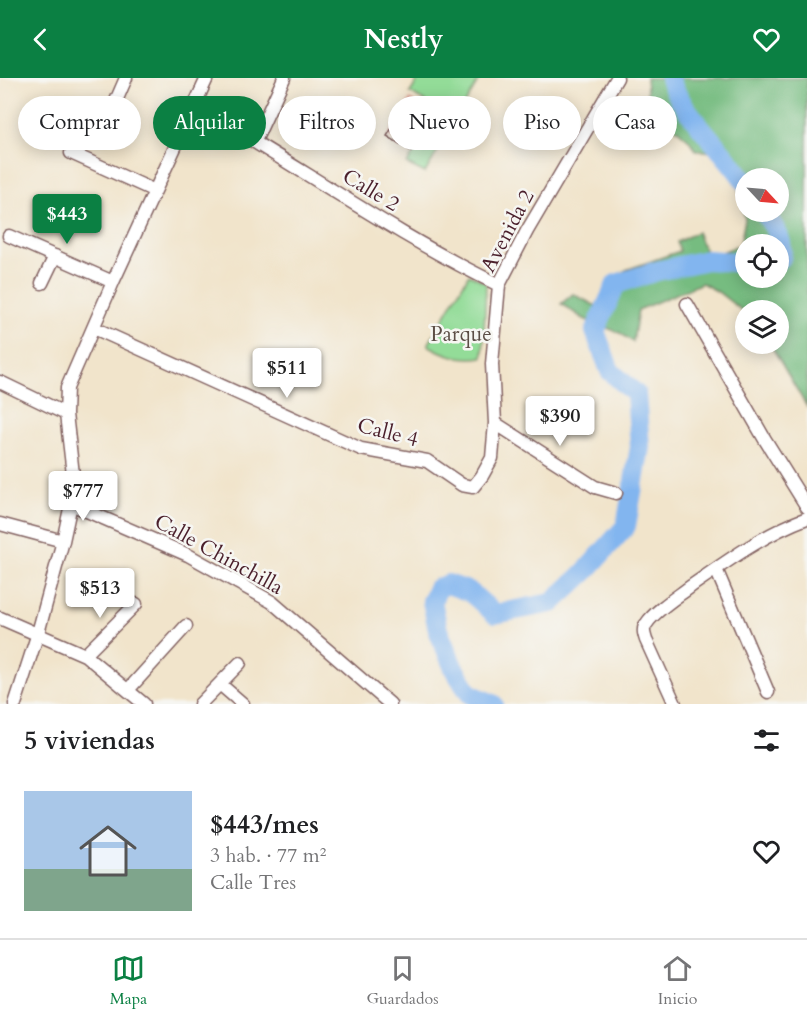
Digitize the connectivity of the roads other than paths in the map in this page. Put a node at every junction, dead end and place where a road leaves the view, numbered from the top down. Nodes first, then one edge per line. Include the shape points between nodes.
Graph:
1 (126, 78) edge
2 (207, 78) edge
3 (284, 78) edge
4 (616, 78) edge
5 (118, 96) edge
6 (199, 96) edge
7 (266, 117) edge
8 (266, 148) edge
9 (174, 150) edge
10 (71, 153) dead end
11 (155, 191) junction
12 (9, 236) dead end
13 (55, 256) junction
14 (113, 282) junction
15 (42, 283) dead end
16 (499, 285) junction
17 (687, 304) dead end
18 (94, 328) junction
19 (0, 382) edge
20 (66, 414) junction
21 (495, 423) junction
22 (473, 487) joint
23 (616, 493) dead end
24 (71, 504) junction
25 (807, 507) edge
26 (807, 518) edge
27 (0, 524) edge
28 (63, 541) junction
29 (716, 569) junction
30 (136, 604) dead end
31 (0, 618) edge
32 (186, 626) dead end
33 (38, 633) junction
34 (85, 655) junction
35 (240, 663) dead end
36 (220, 685) junction
37 (128, 690) junction
38 (768, 692) dead end
39 (15, 704) edge
40 (144, 704) edge
41 (200, 704) edge
42 (243, 704) edge
43 (390, 704) edge
44 (675, 704) edge

1 - 5 street
2 - 6 street
3 - 7 street
4 - 16 street, Avenida 2
8 - 16 street, Calle 2 via 467,270
9 - 11 street
10 - 11 street
11 - 14 street
12 - 13 street
13 - 14 street
13 - 15 street
14 - 18 street
16 - 21 street, Avenida 2 via 492,364
17 - 25 street
18 - 20 street via 67,388
18 - 22 street, Calle 4 via 361,449 427,461 462,485
19 - 20 street
20 - 24 street via 74,464
21 - 22 street, Avenida 2 via 492,458
21 - 23 street via 595,487
24 - 28 street
24 - 43 street, Calle Chinchilla via 188,555 272,602
26 - 29 street via 742,550
27 - 28 street
28 - 33 street
29 - 38 street
29 - 44 street via 646,624 646,640
30 - 34 street
31 - 33 street
32 - 37 street
33 - 34 street
33 - 39 street
34 - 37 street
35 - 36 street
36 - 41 street
36 - 42 street
37 - 40 street

